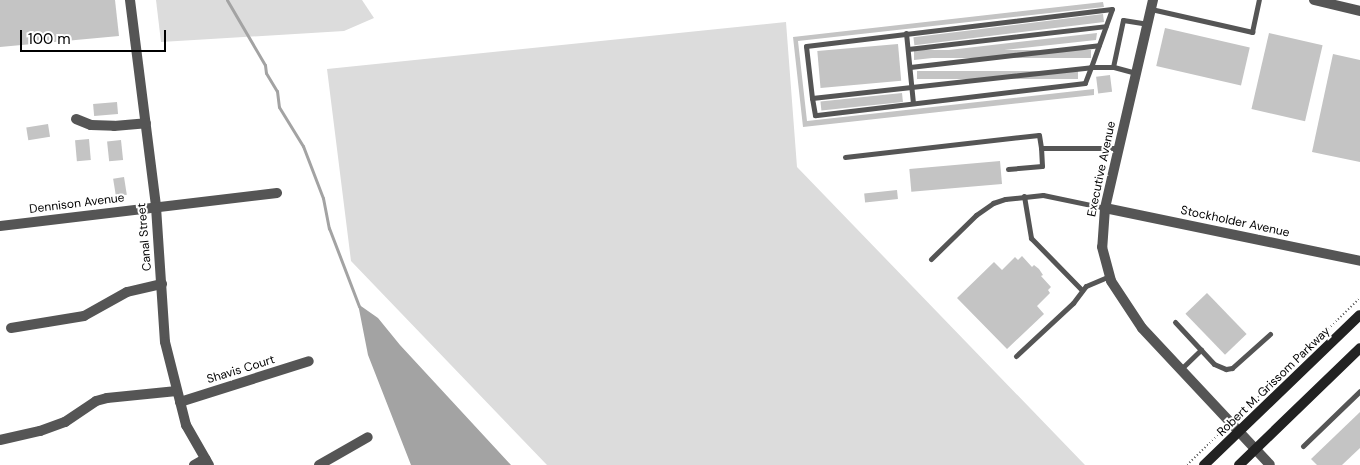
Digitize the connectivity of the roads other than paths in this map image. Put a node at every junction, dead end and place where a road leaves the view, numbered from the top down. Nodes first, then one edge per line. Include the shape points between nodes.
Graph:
1 (130, 0) edge
2 (1259, 0) edge
3 (1314, 0) edge
4 (1152, 4) edge
5 (1360, 11) edge
6 (1147, 24) junction
7 (1106, 26) junction
8 (906, 33) junction
9 (1099, 45) junction
10 (908, 49) junction
11 (910, 67) junction
12 (1091, 67) junction
13 (1113, 67) junction
14 (1136, 73) junction
15 (912, 87) junction
16 (812, 98) junction
17 (913, 103) junction
18 (76, 119) dead end
19 (146, 123) junction
20 (1041, 148) junction
21 (1119, 148) junction
22 (844, 157) dead end
23 (1008, 169) dead end
24 (277, 193) dead end
25 (1024, 196) junction
26 (156, 207) junction
27 (1105, 208) junction
28 (0, 226) edge
29 (931, 259) dead end
30 (1360, 261) edge
31 (1110, 276) junction
32 (162, 284) junction
33 (1082, 290) junction
34 (1360, 315) edge
35 (1175, 322) dead end
36 (11, 328) dead end
37 (1270, 334) dead end
38 (1201, 350) junction
39 (1359, 351) edge
40 (1016, 356) dead end
41 (309, 361) dead end
42 (1181, 369) junction
43 (1360, 391) edge
44 (179, 396) junction
45 (1241, 432) junction
46 (368, 437) dead end
47 (0, 440) edge
48 (1303, 446) dead end
49 (1255, 450) junction
50 (207, 462) edge
51 (194, 465) edge
52 (319, 465) edge
53 (1204, 465) edge
54 (1239, 465) edge
55 (1270, 465) edge

1 - 19 street, Canal Street
2 - 4 lane via 1252,32
3 - 5 street
4 - 6 street, Executive Avenue
6 - 13 lane via 1123,20
6 - 14 street, Executive Avenue
7 - 8 lane via 1112,9
7 - 9 lane
7 - 10 lane
8 - 10 lane
8 - 16 lane via 806,46
9 - 11 lane
9 - 12 lane
10 - 11 lane
11 - 15 lane
12 - 13 lane
12 - 15 lane
12 - 17 lane via 1085,83
13 - 14 lane
14 - 21 street, Executive Avenue
15 - 16 lane
15 - 17 lane
16 - 17 lane via 815,115
18 - 19 street via 91,125
19 - 26 street, Canal Street
20 - 21 lane
20 - 22 lane via 1039,135
20 - 23 lane via 1042,166
21 - 27 street, Executive Avenue
24 - 26 street, Dennison Avenue
25 - 27 lane via 1043,195
25 - 29 lane via 986,206
25 - 33 lane via 1031,238
26 - 28 street, Dennison Avenue
26 - 32 street, Canal Street
27 - 30 street, Stockholder Avenue
27 - 31 street, Executive Avenue via 1102,247
31 - 33 lane
31 - 42 street, Executive Avenue via 1142,328
32 - 36 street via 127,292 84,316
32 - 44 street, Canal Street via 165,342
33 - 40 lane
34 - 45 main road, Robert M. Grissom Parkway
35 - 38 lane
37 - 38 lane via 1232,368 1219,368
38 - 42 lane
39 - 49 main road
41 - 44 street, Shavis Court
42 - 45 street, Executive Avenue
43 - 48 lane
44 - 47 street, Shavis Court via 107,398 65,422
44 - 50 street, Canal Street via 186,424
45 - 49 street, Executive Avenue
45 - 53 main road, Robert M. Grissom Parkway
46 - 52 street
49 - 54 main road
49 - 55 street, Executive Avenue
50 - 51 street

